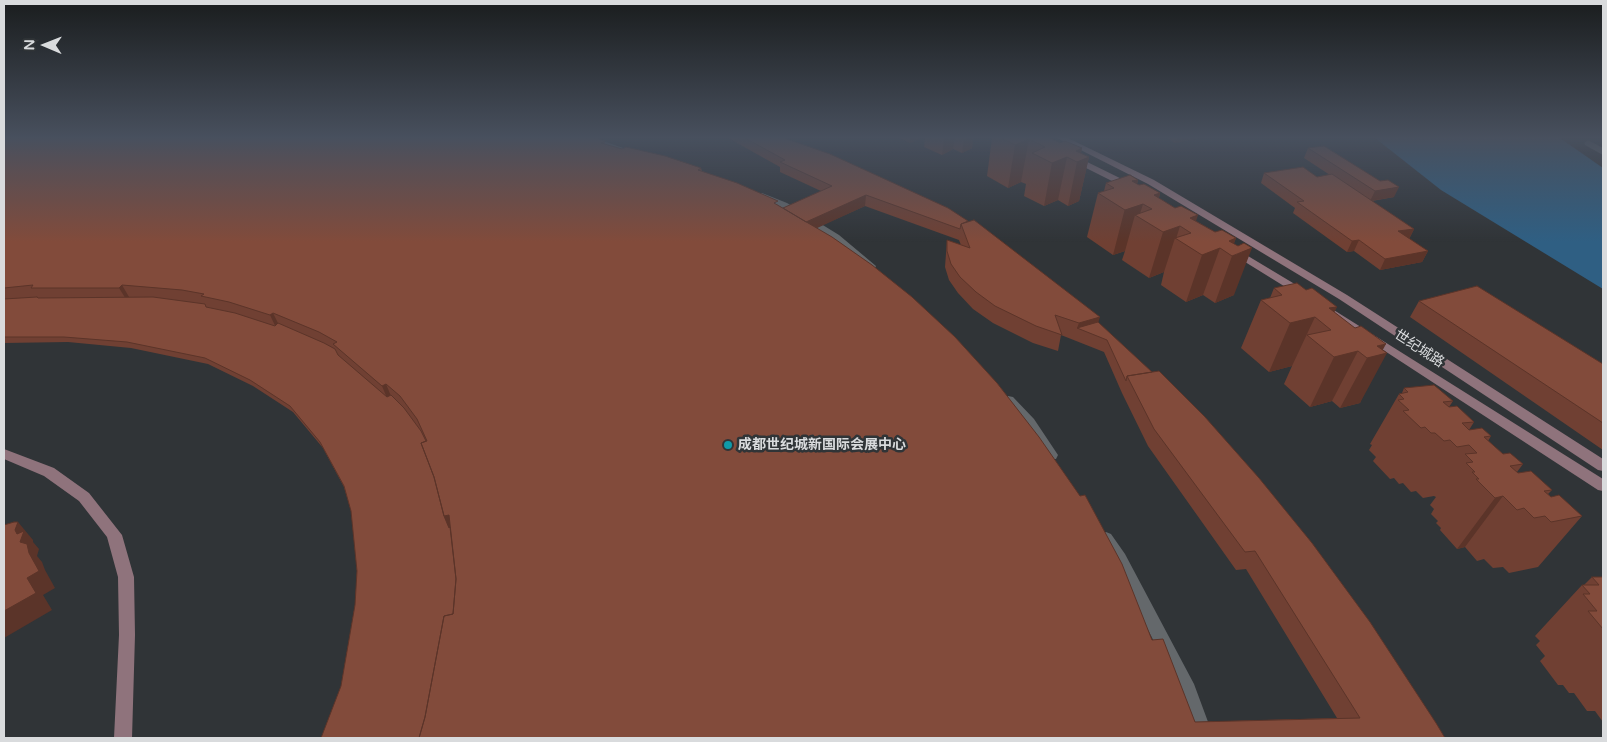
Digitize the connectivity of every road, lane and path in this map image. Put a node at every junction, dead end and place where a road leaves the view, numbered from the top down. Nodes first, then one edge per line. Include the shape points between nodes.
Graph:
1 (1101, 173) edge
2 (1132, 173) edge
3 (750, 191) edge
4 (1141, 193) edge
5 (1223, 244) edge
6 (878, 272) edge
7 (1002, 394) edge
8 (4, 454) edge
9 (1056, 462) edge
10 (1603, 466) edge
11 (1603, 486) edge
12 (1098, 526) edge
13 (123, 738) edge
14 (1205, 738) edge

1 - 4 main road
2 - 10 main road, 世纪城路 via 1343,297
3 - 6 street via 784,205 835,237
5 - 11 main road, 世纪城路
7 - 9 street via 1029,422
8 - 13 main road via 49,472 84,496 114,535 126,577
12 - 14 street via 1120,558 1188,690

